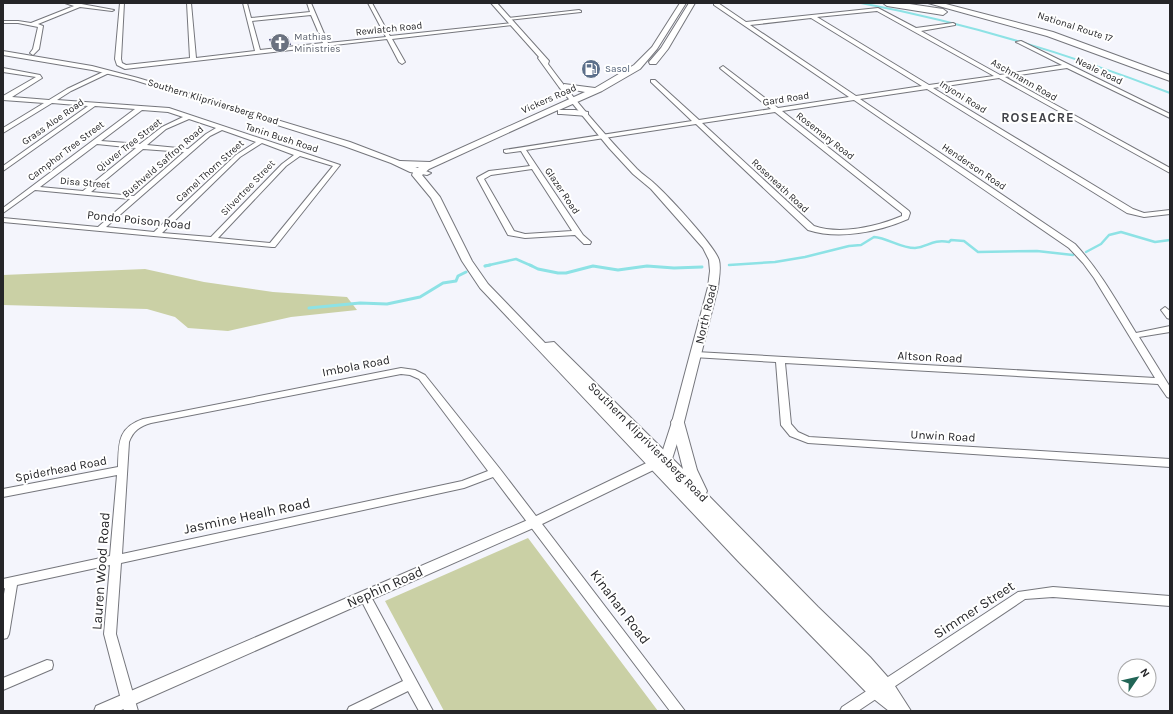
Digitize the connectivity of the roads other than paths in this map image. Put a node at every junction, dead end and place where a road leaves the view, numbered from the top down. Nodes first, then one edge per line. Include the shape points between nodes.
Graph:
1 (67, 3) edge
2 (122, 3) edge
3 (189, 3) edge
4 (245, 3) edge
5 (309, 3) edge
6 (370, 3) edge
7 (494, 3) edge
8 (683, 3) edge
9 (692, 3) edge
10 (887, 3) edge
11 (932, 3) edge
12 (947, 3) edge
13 (966, 3) edge
14 (716, 4) dead end
15 (80, 5) junction
16 (112, 10) dead end
17 (579, 11) dead end
18 (312, 13) junction
19 (811, 16) junction
20 (249, 20) junction
21 (3, 22) edge
22 (510, 22) junction
23 (33, 24) junction
24 (746, 24) junction
25 (953, 24) dead end
26 (915, 30) junction
27 (388, 38) junction
28 (1019, 42) dead end
29 (326, 45) junction
30 (1096, 49) junction
31 (3, 53) edge
32 (33, 53) dead end
33 (258, 53) junction
34 (541, 58) junction
35 (193, 60) junction
36 (1142, 61) junction
37 (402, 62) dead end
38 (1068, 66) junction
39 (723, 68) dead end
40 (3, 70) edge
41 (107, 72) junction
42 (1170, 73) edge
43 (998, 76) junction
44 (1170, 78) edge
45 (653, 81) dead end
46 (567, 86) junction
47 (927, 86) junction
48 (599, 89) junction
49 (4, 98) edge
50 (854, 98) junction
51 (51, 100) junction
52 (578, 102) junction
53 (95, 104) junction
54 (141, 108) junction
55 (776, 110) junction
56 (561, 112) junction
57 (585, 114) junction
58 (1170, 116) edge
59 (188, 117) junction
60 (697, 122) junction
61 (221, 128) junction
62 (3, 131) edge
63 (607, 136) junction
64 (261, 141) junction
65 (94, 142) junction
66 (142, 146) junction
67 (522, 148) junction
68 (190, 150) junction
69 (506, 150) dead end
70 (299, 154) junction
71 (434, 163) junction
72 (400, 164) junction
73 (534, 167) junction
74 (3, 169) edge
75 (1170, 170) edge
76 (417, 172) junction
77 (427, 173) junction
78 (33, 188) junction
79 (85, 193) junction
80 (136, 198) junction
81 (896, 204) joint
82 (3, 210) edge
83 (1170, 212) edge
84 (3, 220) edge
85 (101, 228) junction
86 (578, 233) junction
87 (156, 234) junction
88 (213, 239) junction
89 (587, 242) dead end
90 (272, 245) joint
91 (1170, 329) edge
92 (1133, 336) junction
93 (696, 356) junction
94 (780, 360) junction
95 (571, 372) junction
96 (1162, 381) junction
97 (1170, 396) edge
98 (678, 422) junction
99 (124, 442) joint
100 (661, 462) junction
101 (1170, 463) edge
102 (123, 470) junction
103 (496, 472) junction
104 (3, 493) edge
105 (709, 505) junction
106 (535, 522) junction
107 (117, 559) junction
108 (7, 583) edge
109 (364, 596) junction
110 (1170, 601) edge
111 (3, 634) edge
112 (47, 665) dead end
113 (411, 683) junction
114 (3, 684) edge
115 (881, 688) junction
116 (130, 705) edge
117 (899, 708) edge
118 (102, 711) edge
119 (354, 711) edge
120 (426, 711) edge
121 (678, 711) edge
122 (846, 711) edge

1 - 15 street
2 - 35 street, Rewlatch Road via 118,62 125,67
3 - 35 street
4 - 20 street
5 - 18 street
6 - 27 street
7 - 22 street, North Road
8 - 48 main road, Vickers Road via 650,54 637,67
9 - 52 main road, Vickers Road via 654,61 619,84
10 - 30 highway via 978,18
11 - 30 highway via 1017,24
12 - 36 highway, National Route 17 via 1040,27
13 - 36 highway via 1079,37
14 - 24 street, Henderson Road
15 - 16 street
15 - 23 street
17 - 22 street, Rewlatch Road
18 - 20 street
18 - 29 street
19 - 24 street, Aschmann Road
19 - 26 street, Aschmann Road via 881,10
19 - 47 street, Inyoni Road
20 - 33 street
21 - 23 street
22 - 27 street, Rewlatch Road
22 - 34 street, North Road
23 - 32 street via 42,27
24 - 50 street, Henderson Road
25 - 26 street
26 - 43 street, Aschmann Road
27 - 29 street, Rewlatch Road
27 - 37 street
28 - 38 street, Neale Road
29 - 33 street, Rewlatch Road
30 - 44 highway
31 - 41 street, Southern Klipriviersberg Road
33 - 35 street, Rewlatch Road
34 - 46 street, North Road
34 - 52 street, North Road
36 - 42 highway, National Route 17
38 - 43 street, Gard Road
38 - 58 street, Neale Road
39 - 55 street, Rosemary Road
40 - 49 street via 39,78
41 - 51 street
41 - 72 street, Southern Klipriviersberg Road via 262,117
43 - 47 street, Gard Road
43 - 75 street, Aschmann Road
45 - 60 street, Roseneath Road
46 - 48 main road via 583,90
46 - 52 street, North Road
47 - 50 street, Gard Road
47 - 83 street, Inyoni Road via 1130,211 1144,215
48 - 52 main road, Vickers Road
49 - 51 street, Tanin Bush Road
50 - 55 street, Gard Road
50 - 92 street, Henderson Road via 1072,246 1098,278
51 - 53 street, Tanin Bush Road
51 - 62 street
52 - 56 main road, Vickers Road
52 - 57 street, North Road
52 - 63 street, North Road
52 - 71 main road, Vickers Road
53 - 54 street, Tanin Bush Road
53 - 74 street, Grass Aloe Road
54 - 59 street, Tanin Bush Road via 169,110
54 - 65 street, Camphor Tree Street
55 - 60 street, Gard Road
55 - 81 street, Rosemary Road
56 - 57 main road
56 - 77 main road, Vickers Road
57 - 63 street, North Road
59 - 61 street, Tanin Bush Road
59 - 66 street, Qiuver Tree Street via 164,128
60 - 63 street, Gard Road
60 - 81 street, Roseneath Road via 814,230 834,233 896,221 905,217 906,213
61 - 64 street, Tanin Bush Road
61 - 68 street, Bushveld Saffron Road
63 - 67 street, Gard Road
63 - 93 street, North Road via 636,172 654,187 707,246 714,260 716,271
64 - 70 street, Tanin Bush Road
64 - 87 street, Camel Thorn Street via 238,156
65 - 66 street
65 - 78 street, Camphor Tree Street
66 - 68 street
66 - 79 street, Qiuver Tree Street
67 - 69 street, Gard Road
67 - 73 street, Glazer Road
68 - 80 street, Bushveld Saffron Road
70 - 88 street, Silvertree Street via 284,165
70 - 90 street, Tanin Bush Road via 337,165
71 - 72 main road
71 - 76 main road, Vickers Road
72 - 76 street, Southern Klipriviersberg Road
73 - 86 street, Glazer Road
73 - 86 street via 489,173 480,178 511,233 525,236
76 - 77 street, Southern Klipriviersberg Road
76 - 95 main road, Southern Klipriviersberg Road via 435,197 474,274
77 - 95 main road, Southern Klipriviersberg Road via 428,179 443,198 486,281
78 - 79 street, Disa Street
78 - 82 street, Camphor Tree Street
79 - 80 street, Disa Street
80 - 85 street, Bushveld Saffron Road
84 - 85 street, Pondo Poison Road
85 - 87 street, Pondo Poison Road
86 - 89 street, Glazer Road
87 - 88 street, Pondo Poison Road
88 - 90 street, Pondo Poison Road
91 - 92 street
92 - 96 street, Henderson Road
93 - 94 street, Altson Road
93 - 98 street, North Road
94 - 96 street, Altson Road
94 - 101 street, Unwin Road via 786,424 794,434 808,440
95 - 100 main road, Southern Klipriviersberg Road
96 - 97 street, Henderson Road
98 - 100 street, North Road
98 - 105 main road via 690,470
99 - 102 street, Lauren Wood Road
99 - 103 street, Imbola Road via 128,431 148,421 384,374 409,372 422,377
100 - 105 main road, Southern Klipriviersberg Road
100 - 106 street, Nephin Road
100 - 115 main road, Southern Klipriviersberg Road via 743,557
102 - 104 street, Spiderhead Road
102 - 107 street, Lauren Wood Road
103 - 106 street, Imbola Road
103 - 107 street, Jasmine Healh Road via 464,484
105 - 115 main road, Southern Klipriviersberg Road
106 - 109 street, Nephin Road
106 - 121 street, Kinahan Road
107 - 108 street, Jasmine Healh Road
107 - 116 street, Lauren Wood Road via 110,634
108 - 111 street
109 - 113 street
109 - 116 street, Nephin Road
110 - 115 street, Simmer Street via 1053,592 1022,595
112 - 114 street
113 - 119 street
113 - 120 street
115 - 117 main road, Southern Klipriviersberg Road
115 - 122 street
116 - 118 street, Nephin Road

